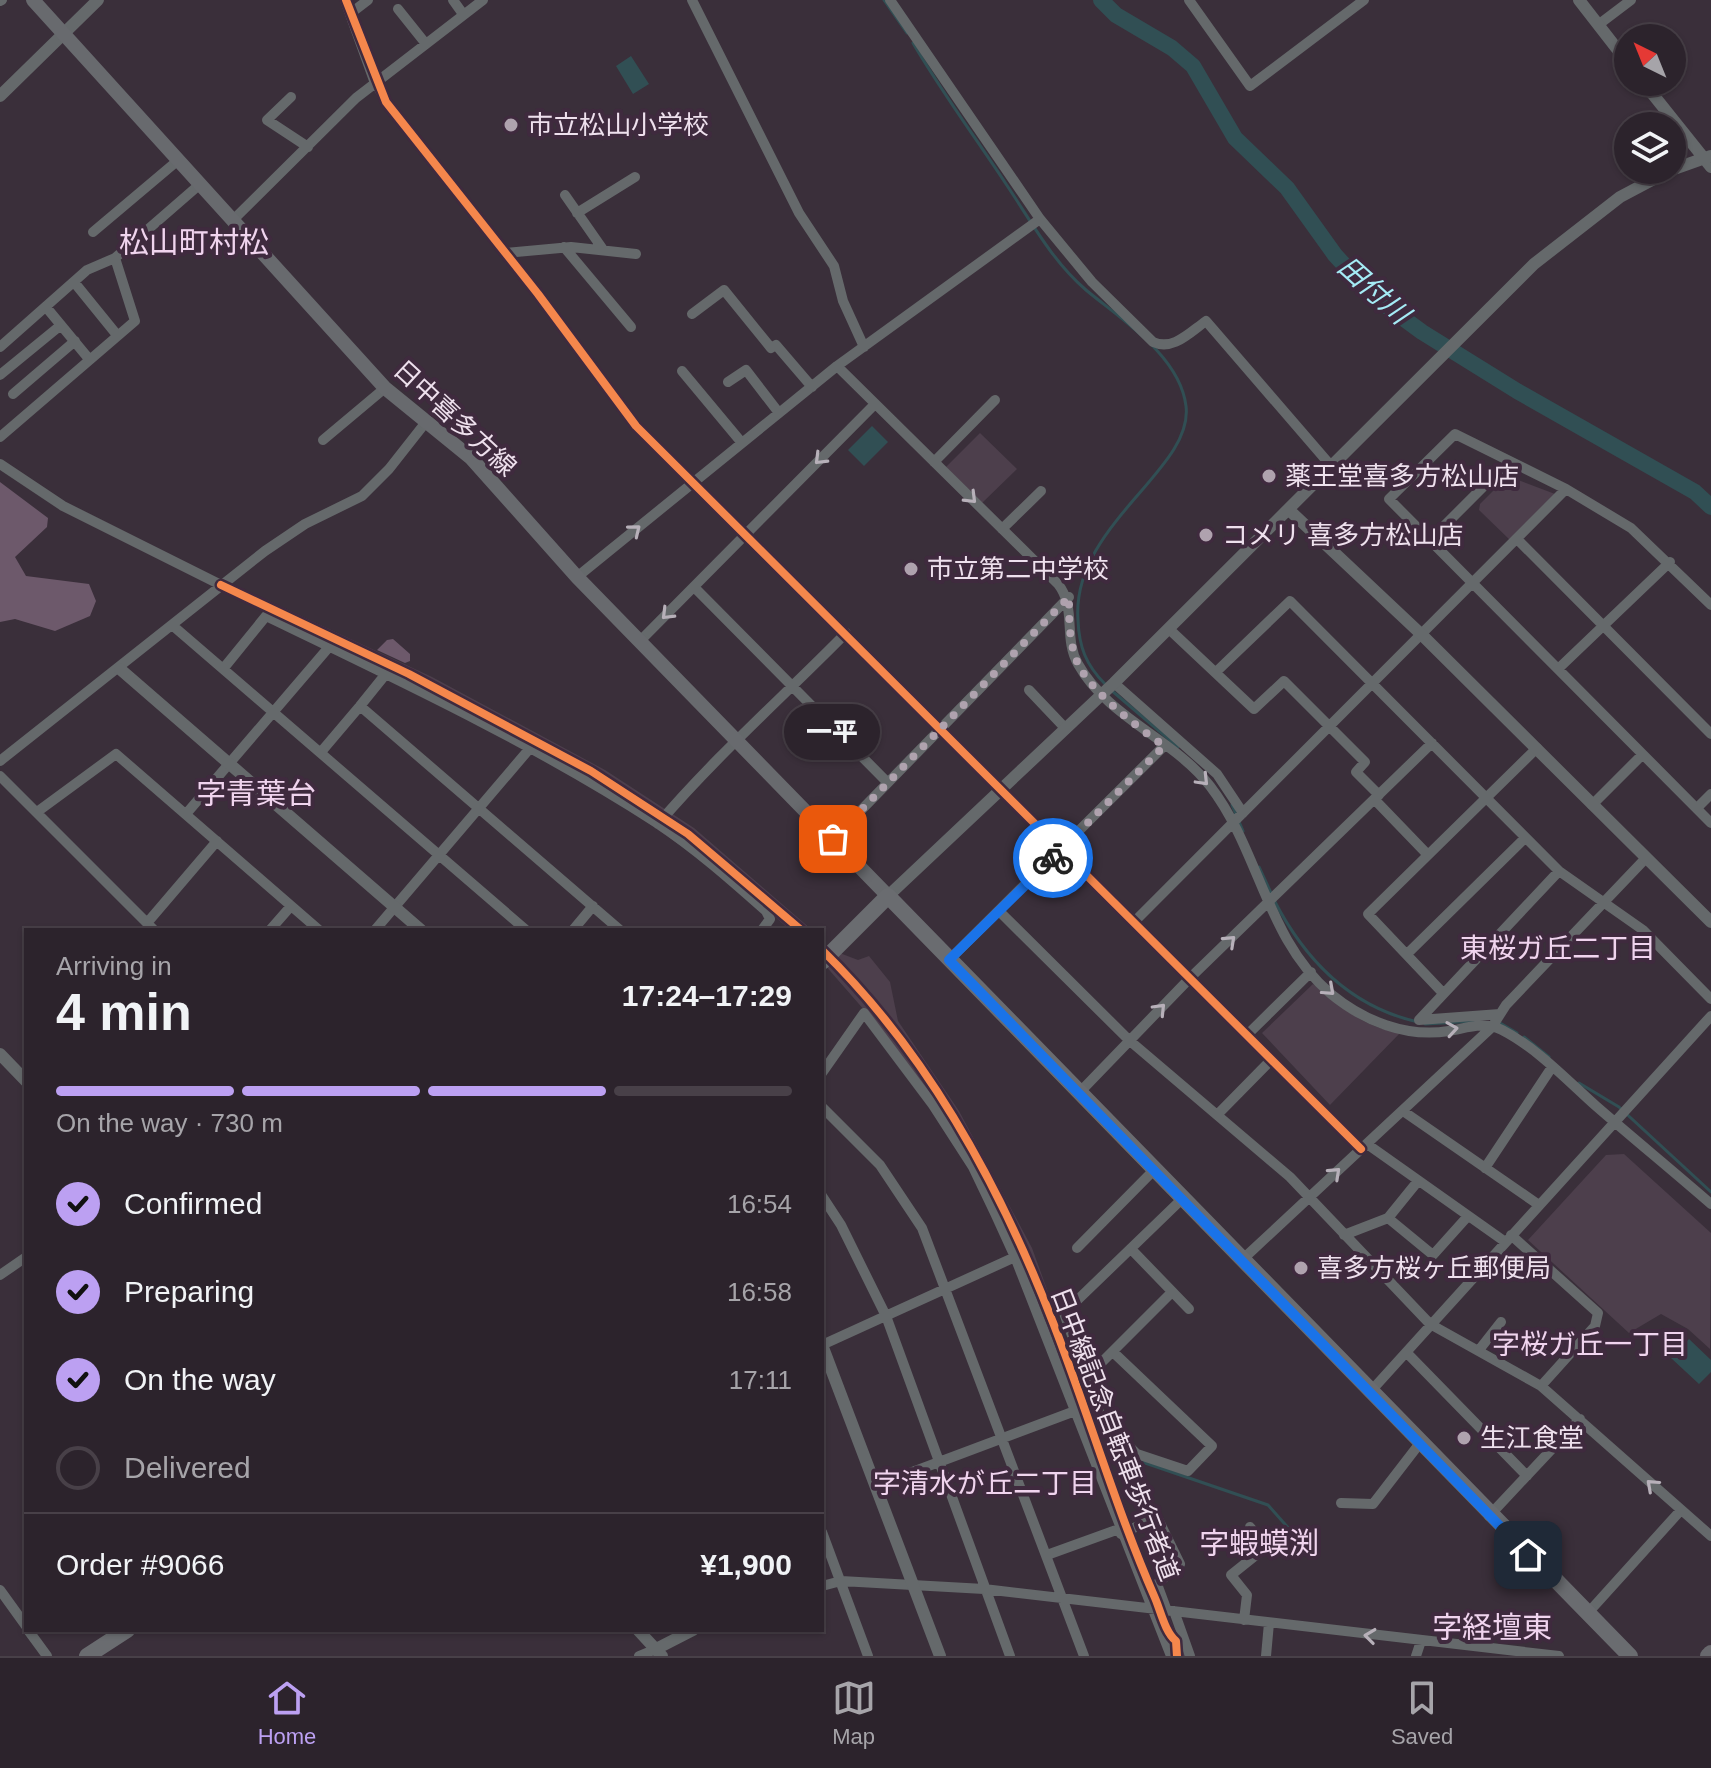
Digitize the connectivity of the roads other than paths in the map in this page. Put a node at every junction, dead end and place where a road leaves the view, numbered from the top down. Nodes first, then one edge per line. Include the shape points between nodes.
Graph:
1 (33, 0) edge
2 (98, 0) edge
3 (346, 0) edge
4 (368, 0) edge
5 (453, 0) edge
6 (483, 0) edge
7 (692, 0) edge
8 (890, 0) edge
9 (1189, 0) edge
10 (1364, 0) edge
11 (1579, 0) edge
12 (1631, 0) edge
13 (398, 9) dead end
14 (351, 13) junction
15 (463, 14) junction
16 (1598, 25) junction
17 (65, 34) junction
18 (426, 44) junction
19 (1614, 45) edge
20 (376, 83) junction
21 (0, 96) edge
22 (1655, 96) edge
23 (291, 97) dead end
24 (308, 147) junction
25 (1708, 160) edge
26 (176, 162) junction
27 (635, 177) dead end
28 (199, 185) junction
29 (565, 195) dead end
30 (577, 213) junction
31 (1040, 219) junction
32 (233, 220) junction
33 (93, 232) dead end
34 (564, 247) junction
35 (602, 248) junction
36 (506, 253) junction
37 (636, 254) dead end
38 (115, 258) junction
39 (74, 282) junction
40 (46, 307) junction
41 (692, 314) dead end
42 (61, 325) junction
43 (631, 327) dead end
44 (117, 335) junction
45 (75, 341) junction
46 (0, 347) edge
47 (864, 347) junction
48 (89, 359) junction
49 (837, 366) junction
50 (682, 371) dead end
51 (0, 375) edge
52 (728, 382) dead end
53 (812, 387) junction
54 (385, 388) junction
55 (13, 394) dead end
56 (995, 400) dead end
57 (875, 404) junction
58 (779, 413) junction
59 (426, 422) junction
60 (0, 437) edge
61 (323, 440) dead end
62 (742, 443) junction
63 (934, 462) junction
64 (1507, 463) junction
65 (0, 464) edge
66 (1332, 467) junction
67 (693, 483) junction
68 (1566, 489) junction
69 (1041, 491) dead end
70 (1289, 510) junction
71 (1002, 529) junction
72 (746, 532) junction
73 (1430, 540) junction
74 (1518, 540) junction
75 (1670, 562) junction
76 (577, 577) junction
77 (1473, 583) junction
78 (221, 585) junction
79 (694, 587) junction
80 (1069, 597) junction
81 (1711, 605) edge
82 (172, 625) junction
83 (1603, 626) junction
84 (1169, 629) junction
85 (846, 633) junction
86 (1422, 635) junction
87 (640, 641) junction
88 (329, 647) junction
89 (120, 669) junction
90 (223, 669) junction
91 (1558, 669) junction
92 (1216, 672) junction
93 (385, 675) junction
94 (1114, 683) junction
95 (1373, 684) junction
96 (793, 687) junction
97 (1029, 690) dead end
98 (1101, 693) junction
99 (360, 706) junction
100 (275, 711) junction
101 (1329, 725) junction
102 (940, 728) junction
103 (1066, 729) junction
104 (1711, 734) edge
105 (738, 743) junction
106 (1432, 743) junction
107 (1164, 746) junction
108 (531, 747) junction
109 (1537, 748) junction
110 (321, 752) junction
111 (1642, 755) junction
112 (0, 761) edge
113 (230, 763) junction
114 (0, 776) edge
115 (887, 782) junction
116 (1004, 790) junction
117 (1711, 794) edge
118 (1377, 797) junction
119 (1488, 799) junction
120 (1592, 805) junction
121 (1697, 808) junction
122 (479, 810) junction
123 (37, 812) junction
124 (1243, 813) junction
125 (186, 814) junction
126 (1233, 823) junction
127 (1711, 823) edge
128 (658, 824) junction
129 (1525, 838) junction
130 (833, 839) junction
131 (217, 841) junction
132 (1062, 849) junction
133 (1428, 855) junction
134 (439, 856) junction
135 (1646, 858) junction
136 (1559, 871) junction
137 (888, 896) junction
138 (1605, 902) junction
139 (1268, 904) junction
140 (291, 906) junction
141 (593, 906) junction
142 (395, 908) junction
143 (1000, 912) junction
144 (1135, 921) junction
145 (1711, 922) edge
146 (150, 926) edge
147 (272, 928) edge
148 (317, 928) edge
149 (377, 928) edge
150 (419, 928) edge
151 (524, 928) edge
152 (575, 928) edge
153 (618, 928) edge
154 (763, 928) edge
155 (1407, 954) junction
156 (824, 960) edge
157 (949, 960) junction
158 (1311, 972) junction
159 (1191, 977) junction
160 (1442, 992) junction
161 (1711, 999) edge
162 (1500, 1014) junction
163 (1711, 1016) edge
164 (1492, 1027) junction
165 (1248, 1034) junction
166 (1130, 1041) junction
167 (1272, 1059) junction
168 (2, 1060) edge
169 (1552, 1067) junction
170 (824, 1070) edge
171 (24, 1079) edge
172 (1079, 1093) junction
173 (824, 1109) edge
174 (1403, 1111) junction
175 (1217, 1115) junction
176 (1616, 1123) junction
177 (1364, 1146) junction
178 (1485, 1168) junction
179 (1154, 1170) junction
180 (1418, 1181) junction
181 (1309, 1197) junction
182 (824, 1199) edge
183 (1182, 1199) junction
184 (1711, 1204) edge
185 (1539, 1205) junction
186 (1468, 1216) junction
187 (1388, 1218) junction
188 (1344, 1235) junction
189 (1508, 1238) junction
190 (1077, 1248) dead end
191 (1131, 1249) junction
192 (1015, 1257) junction
193 (24, 1258) edge
194 (1243, 1259) junction
195 (0, 1275) edge
196 (948, 1288) junction
197 (1172, 1292) junction
198 (1189, 1309) dead end
199 (886, 1316) junction
200 (1501, 1322) dead end
201 (1430, 1324) junction
202 (824, 1344) edge
203 (824, 1350) edge
204 (1479, 1350) junction
205 (1113, 1352) junction
206 (1407, 1353) junction
207 (1086, 1378) junction
208 (1541, 1386) junction
209 (1371, 1391) junction
210 (1075, 1411) junction
211 (1580, 1419) junction
212 (1003, 1438) junction
213 (1420, 1443) junction
214 (939, 1463) junction
215 (1527, 1476) junction
216 (875, 1486) junction
217 (1341, 1503) dead end
218 (1681, 1510) junction
219 (1489, 1516) junction
220 (1250, 1527) dead end
221 (1120, 1532) junction
222 (1711, 1536) edge
223 (824, 1537) edge
224 (1047, 1555) junction
225 (841, 1581) junction
226 (913, 1584) junction
227 (824, 1585) edge
228 (984, 1589) junction
229 (0, 1590) edge
230 (1064, 1598) junction
231 (1151, 1609) junction
232 (1170, 1611) junction
233 (1587, 1614) junction
234 (1244, 1620) junction
235 (1269, 1623) junction
236 (24, 1624) edge
237 (30, 1632) edge
238 (124, 1632) edge
239 (640, 1632) edge
240 (690, 1632) edge
241 (1421, 1641) junction
242 (97, 1653) edge
243 (659, 1653) edge
244 (47, 1656) edge
245 (639, 1656) edge
246 (868, 1656) edge
247 (940, 1656) edge
248 (1010, 1656) edge
249 (1084, 1656) edge
250 (1171, 1656) edge
251 (1190, 1656) edge
252 (1266, 1656) edge
253 (1416, 1656) edge
254 (1559, 1656) edge
255 (1630, 1656) edge

1 - 17 main road, 日中喜多方線
2 - 17 street
3 - 14 street
4 - 14 street
5 - 15 street
6 - 15 street
7 - 47 street via 799,213 834,266
8 - 31 street
9 - 10 street via 1250,86
11 - 16 street
12 - 16 street
13 - 18 street
14 - 20 street
15 - 18 street
16 - 19 street
17 - 21 street
17 - 26 main road, 日中喜多方線
18 - 20 street
20 - 24 street
20 - 36 street
22 - 25 street
23 - 24 street via 267,120
24 - 32 street
25 - 66 street via 1641,184 1587,219 1534,264
26 - 28 main road, 日中喜多方線
26 - 33 street
27 - 30 street
28 - 32 main road, 日中喜多方線
28 - 38 street
29 - 30 street
30 - 35 street
31 - 47 street
31 - 66 street via 1092,282 1153,342 1169,345 1206,321
32 - 54 main road, 日中喜多方線
34 - 35 street
34 - 36 street
34 - 43 street
35 - 37 street
36 - 67 street via 636,426
38 - 39 street
38 - 44 street via 135,321
39 - 40 street
39 - 44 street
40 - 42 street
40 - 46 street
41 - 53 street via 724,290 771,348 776,345
42 - 45 street
42 - 51 street
44 - 48 street
45 - 48 street
45 - 55 street
47 - 49 street
48 - 60 street
49 - 53 street
49 - 57 street
50 - 62 street
52 - 58 street via 746,370
53 - 58 street
54 - 59 main road, 日中喜多方線
54 - 61 street
56 - 63 street
57 - 63 street
57 -> 72 street
58 - 62 street
59 - 76 main road, 日中喜多方線 via 471,458
59 - 78 street via 362,496 305,524
62 - 67 street
63 -> 71 street
64 - 68 street
64 - 73 street
64 - 73 street via 1455,434 1389,499
65 - 78 street via 63,506
66 - 70 street
67 - 72 street
76 -> 67 street
68 - 74 street
68 - 75 street via 1631,528
69 - 71 street
70 - 84 street
70 - 86 street
71 - 80 street
72 - 79 street
72 - 85 street
73 - 77 street
74 - 77 street
74 - 83 street
75 - 81 street
75 - 83 street
76 - 87 main road, 日中喜多方線
77 - 86 street
77 - 91 street
78 - 82 street
79 -> 87 street
79 - 96 street
80 - 98 street via 1076,661
80 - 102 street
82 - 89 street
82 - 90 street
83 - 91 street
83 - 104 street
84 - 92 street
84 - 94 street
85 - 96 street
85 - 102 street
86 - 95 street
86 - 109 street
87 - 105 main road, 日中喜多方線
88 - 90 street via 266,616
88 - 93 street
88 - 100 street
89 - 112 street
89 - 113 street
90 - 100 street
91 - 111 street
92 - 95 street via 1290,601
92 - 101 street via 1254,709 1284,681
93 - 99 street
93 - 108 street
94 - 98 street
94 - 124 street via 1217,774
95 - 101 street
95 - 106 street
96 - 105 street
96 - 115 street
97 - 103 street
98 - 103 street
98 - 107 street
99 - 110 street
99 - 122 street
100 - 110 street
100 - 113 street
101 - 118 street via 1365,762 1356,772
101 - 124 street
102 - 115 street
102 - 116 street
103 - 116 street
105 - 128 street
105 - 130 main road, 日中喜多方線
106 - 118 street
106 - 119 street
107 -> 126 street via 1204,779
107 - 132 street
108 - 122 street
108 - 128 street
109 - 119 street
109 - 120 street
110 - 134 street
111 - 120 street
111 - 121 street
113 - 125 street
113 - 142 street
114 - 123 street
115 - 130 street
116 - 132 street
116 - 137 street
117 - 121 street
118 - 133 street
118 - 139 street
119 - 129 street
119 - 133 street
120 - 135 street
121 - 127 street
122 - 134 street
122 - 141 street
123 - 125 street via 116,754
123 - 146 street
124 - 126 street
125 - 131 street
126 - 139 street
126 - 144 street
128 - 154 street via 766,911 770,919
129 - 136 street
129 - 155 street
130 - 137 main road, 日中喜多方線
131 - 140 street
131 - 146 street
132 - 143 street
132 - 144 street
133 - 155 street via 1368,914
134 - 142 street
134 - 151 street
135 - 138 street
135 - 145 street
136 - 138 street
136 - 160 street
137 - 156 highway
137 - 157 highway
138 - 161 street via 1650,936
138 - 162 street
139 - 158 street via 1292,950
159 -> 139 street
140 - 147 street
140 - 148 street
141 - 152 street
141 - 153 street
142 - 149 street
142 - 150 street
143 - 157 street
143 - 166 street
144 - 159 street
155 - 160 street
157 - 172 highway
158 -> 164 street via 1351,1008 1393,1027 1413,1032
158 - 165 street
159 - 165 street
166 -> 159 street
160 - 162 street via 1419,1020
162 - 164 street
163 - 176 street
164 - 169 street
164 - 174 street
165 - 167 street
166 - 172 street
166 - 175 street
167 - 175 street
167 - 177 street
168 - 171 street
169 - 176 street
169 - 178 street
170 - 192 street via 864,1013 973,1167
172 - 179 highway
173 - 196 street via 895,1184 922,1228
174 - 177 street
174 - 178 street
175 - 181 street
176 - 184 street
176 - 185 street
177 - 180 street
181 -> 177 street
178 - 185 street
179 - 183 highway
179 - 190 street
180 - 186 street
180 - 187 street
181 - 188 street
181 - 194 street
182 - 199 street
183 - 191 street
183 - 194 highway
185 - 189 street
186 - 187 street via 1433,1255
186 - 189 street
187 - 188 street
188 - 201 street
189 - 201 street
189 - 208 street via 1598,1313 1595,1326
191 - 197 street
191 - 207 street via 1064,1313
192 - 196 street
192 - 210 street
193 - 195 street
194 - 209 highway
196 - 199 street
196 - 212 street
197 - 198 street
197 - 205 street
199 - 202 street
199 - 214 street
200 - 204 street
201 - 204 street
201 - 206 street
203 - 216 street
204 - 208 street
205 - 207 street
205 - 207 street via 1212,1446 1188,1471 1137,1454 1102,1420
206 - 209 street
206 - 215 street
208 - 211 street
209 - 213 highway
210 - 212 street
210 - 221 street
211 - 215 street
218 -> 211 street
212 - 214 street
212 - 224 street
213 - 217 street via 1373,1504
213 - 219 highway
214 - 216 street
214 - 228 street
215 - 219 street
216 - 226 street
218 - 222 street
218 - 233 street
219 - 233 highway
220 - 234 street via 1266,1547 1231,1575 1247,1595
221 - 224 street
221 - 231 street
221 - 232 street via 1157,1517 1180,1564 1157,1584
223 - 225 street
224 - 230 street
225 - 226 street
225 - 227 street
225 - 246 street
226 - 228 street
226 - 247 street
228 - 230 street
228 - 248 street
229 - 236 street
230 - 231 street
230 - 249 street
231 - 232 street
231 - 250 street
232 - 234 street
232 - 251 street
233 - 255 highway
234 - 235 street
241 -> 235 street
235 - 252 street
237 - 244 street
238 - 242 highway
239 - 243 street
240 - 243 street
241 - 253 street
241 - 254 street
243 - 245 street

